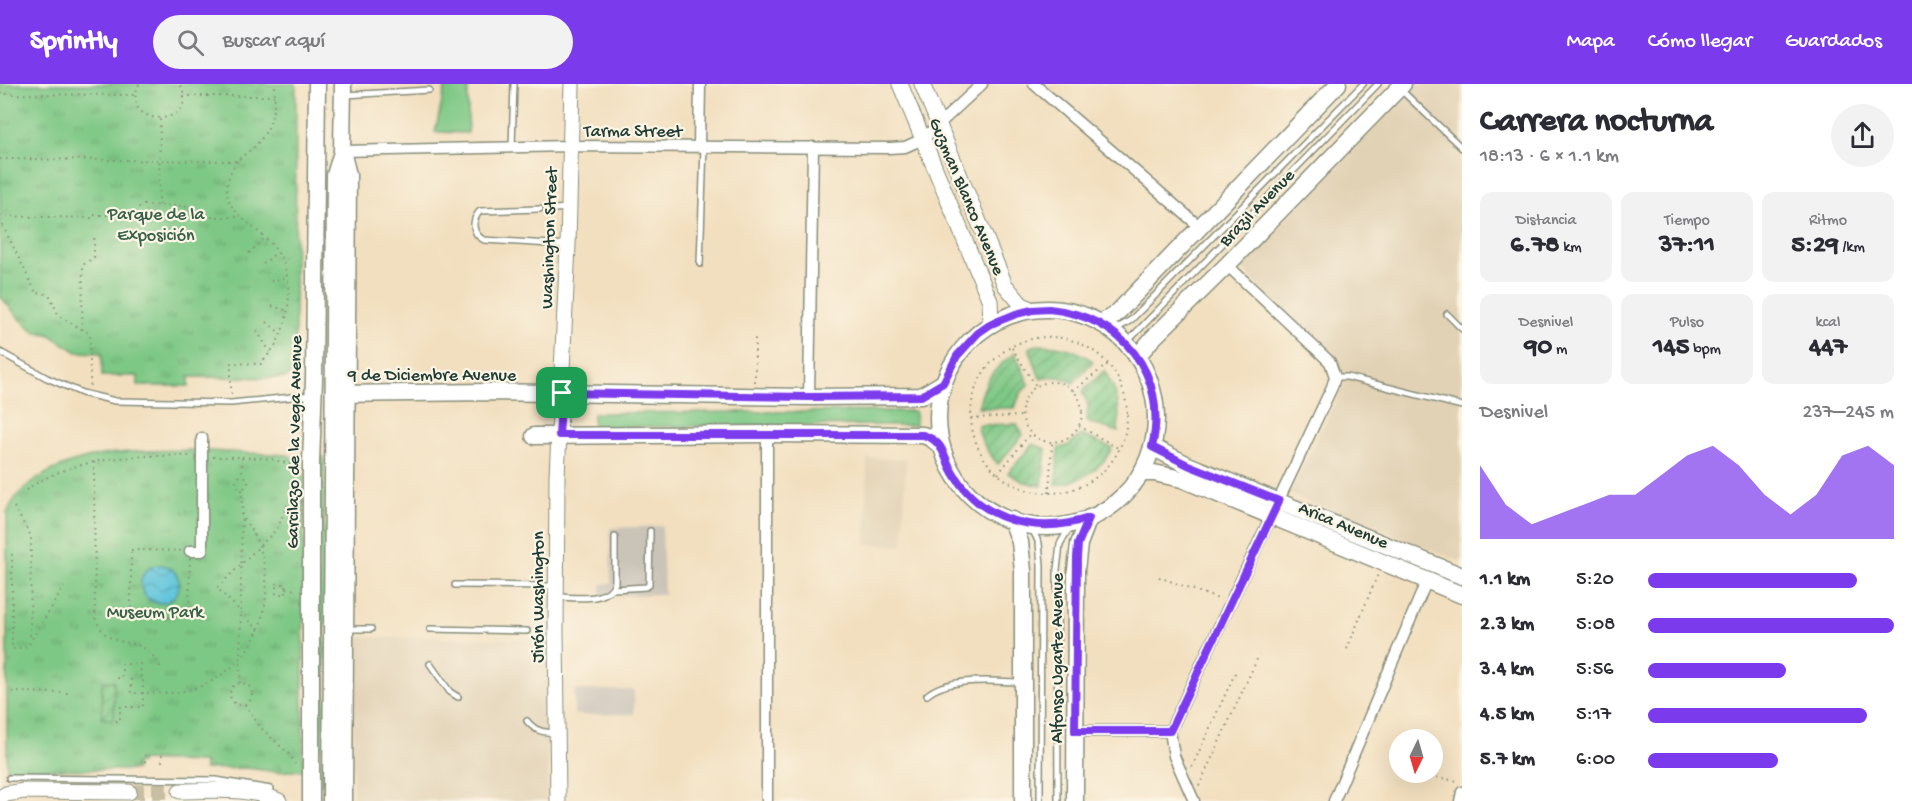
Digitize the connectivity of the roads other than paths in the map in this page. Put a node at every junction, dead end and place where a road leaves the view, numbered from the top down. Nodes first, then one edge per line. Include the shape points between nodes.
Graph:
1 (317, 84) edge
2 (514, 84) edge
3 (572, 84) edge
4 (700, 84) edge
5 (900, 84) edge
6 (922, 84) edge
7 (982, 84) edge
8 (1034, 84) edge
9 (1338, 84) edge
10 (1362, 84) edge
11 (1378, 84) edge
12 (1401, 86) edge
13 (343, 89) edge
14 (429, 90) dead end
15 (939, 126) junction
16 (923, 139) junction
17 (570, 146) junction
18 (701, 146) junction
19 (512, 147) junction
20 (813, 147) junction
21 (1462, 148) edge
22 (342, 151) junction
23 (540, 209) dead end
24 (1200, 227) junction
25 (568, 245) junction
26 (700, 264) dead end
27 (1227, 265) junction
28 (1032, 310) junction
29 (1447, 314) dead end
30 (991, 324) junction
31 (1107, 327) junction
32 (1462, 328) edge
33 (1126, 343) junction
34 (1, 354) edge
35 (1137, 357) junction
36 (1335, 377) junction
37 (943, 383) junction
38 (562, 393) junction
39 (340, 394) junction
40 (313, 395) junction
41 (808, 397) junction
42 (1462, 406) edge
43 (767, 434) junction
44 (559, 435) junction
45 (534, 436) dead end
46 (202, 438) dead end
47 (942, 447) junction
48 (1152, 447) junction
49 (1141, 472) junction
50 (1276, 508) junction
51 (1089, 518) junction
52 (1012, 520) junction
53 (1072, 523) junction
54 (1030, 525) junction
55 (650, 531) dead end
56 (615, 537) dead end
57 (190, 551) road end
58 (1462, 576) edge
59 (1427, 580) junction
60 (454, 585) dead end
61 (613, 589) junction
62 (556, 592) junction
63 (1462, 595) edge
64 (345, 629) junction
65 (371, 629) dead end
66 (430, 629) dead end
67 (527, 631) dead end
68 (430, 664) dead end
69 (1024, 682) junction
70 (927, 695) dead end
71 (458, 697) dead end
72 (527, 721) dead end
73 (1075, 731) junction
74 (1170, 731) junction
75 (557, 733) junction
76 (9, 778) dead end
77 (180, 791) tunnel mouth
78 (129, 792) tunnel mouth
79 (1462, 792) edge
80 (275, 795) edge
81 (0, 798) edge
82 (335, 799) edge
83 (1194, 800) edge
84 (310, 801) edge
85 (558, 801) edge
86 (767, 801) edge
87 (1023, 801) edge
88 (1040, 801) edge
89 (1058, 801) edge
90 (1075, 801) edge
91 (1334, 801) edge
92 (1460, 801) edge

1 - 40 main road, Garcilazo de la Vega Avenue
2 - 19 lane
3 - 17 street, Washington Street
4 - 18 street
5 - 16 street, Guzman Blanco Avenue
6 - 15 street, Guzman Blanco Avenue
7 - 15 street
8 - 24 street
9 - 24 main road, Brazil Avenue
10 - 31 lane, Brazil Avenue via 1131,320
11 - 33 lane, Brazil Avenue
12 - 21 lane
12 - 27 main road, Brazil Avenue
13 - 14 lane
13 - 22 main road
15 - 16 street
15 - 28 street, Guzman Blanco Avenue via 1005,285 1021,304
16 - 20 street, Tarma Street via 905,147
16 - 30 street, Guzman Blanco Avenue via 990,301
17 - 18 street, Tarma Street
17 - 19 street, Tarma Street
17 - 25 street, Washington Street via 562,208
18 - 20 street, Tarma Street
18 - 26 lane
19 - 22 street, Tarma Street
20 - 41 street
22 - 39 main road via 335,175
23 - 25 lane via 480,211 474,221 475,231 484,240
24 - 31 main road, Brazil Avenue
25 - 38 street, Washington Street
27 - 35 main road, Brazil Avenue
27 - 36 street via 1330,362
28 - 30 main road
28 - 31 main road via 1067,311
29 - 32 lane
30 - 37 main road via 962,350
31 - 33 main road
33 - 35 main road
34 - 40 lane, 9 de Diciembre Avenue via 89,395 127,402 231,403
35 - 48 main road via 1154,400
36 - 42 lane
36 - 50 street
37 - 41 main road, 9 de Diciembre Avenue via 921,396
37 - 47 main road via 937,415
38 - 39 main road, 9 de Diciembre Avenue
38 - 41 main road, 9 de Diciembre Avenue
38 - 44 street, Jirón Washington
39 - 40 main road, 9 de Diciembre Avenue
39 - 64 main road
39 - 82 main road
40 - 84 main road, Garcilazo de la Vega Avenue
43 - 44 main road
43 - 47 main road via 923,435
43 - 86 street
44 - 45 main road
44 - 62 street, Jirón Washington
46 - 57 street via 202,551
47 - 52 main road via 963,487 985,507
48 - 49 main road
48 - 50 main road, Arica Avenue
49 - 50 main road, Arica Avenue via 1182,479
49 - 51 main road via 1118,499
50 - 58 main road, Arica Avenue
50 - 59 main road, Arica Avenue
50 - 74 street
51 - 53 main road
51 - 73 main road, Alfonso Ugarte Avenue via 1078,544 1077,558
52 - 54 main road
52 - 69 main road, Alfonso Ugarte Avenue via 1020,542 1023,571
53 - 54 main road
53 - 89 lane, Alfonso Ugarte Avenue via 1060,544 1057,570
54 - 88 lane, Alfonso Ugarte Avenue via 1039,543 1041,565
55 - 61 lane via 649,585
56 - 61 lane
59 - 63 main road, Arica Avenue
59 - 91 street
60 - 62 lane
61 - 62 lane via 599,596
62 - 75 street, Jirón Washington
64 - 65 lane
64 - 82 main road via 344,784
66 - 67 lane
68 - 71 lane
69 - 70 lane via 951,683
69 - 87 main road, Alfonso Ugarte Avenue
72 - 75 lane via 534,730
73 - 74 street
73 - 90 main road, Alfonso Ugarte Avenue
74 - 83 street via 1174,756
75 - 85 street, Jirón Washington
76 - 80 lane via 216,780
77 - 80 street via 235,790
78 - 81 street via 24,791
79 - 92 street

